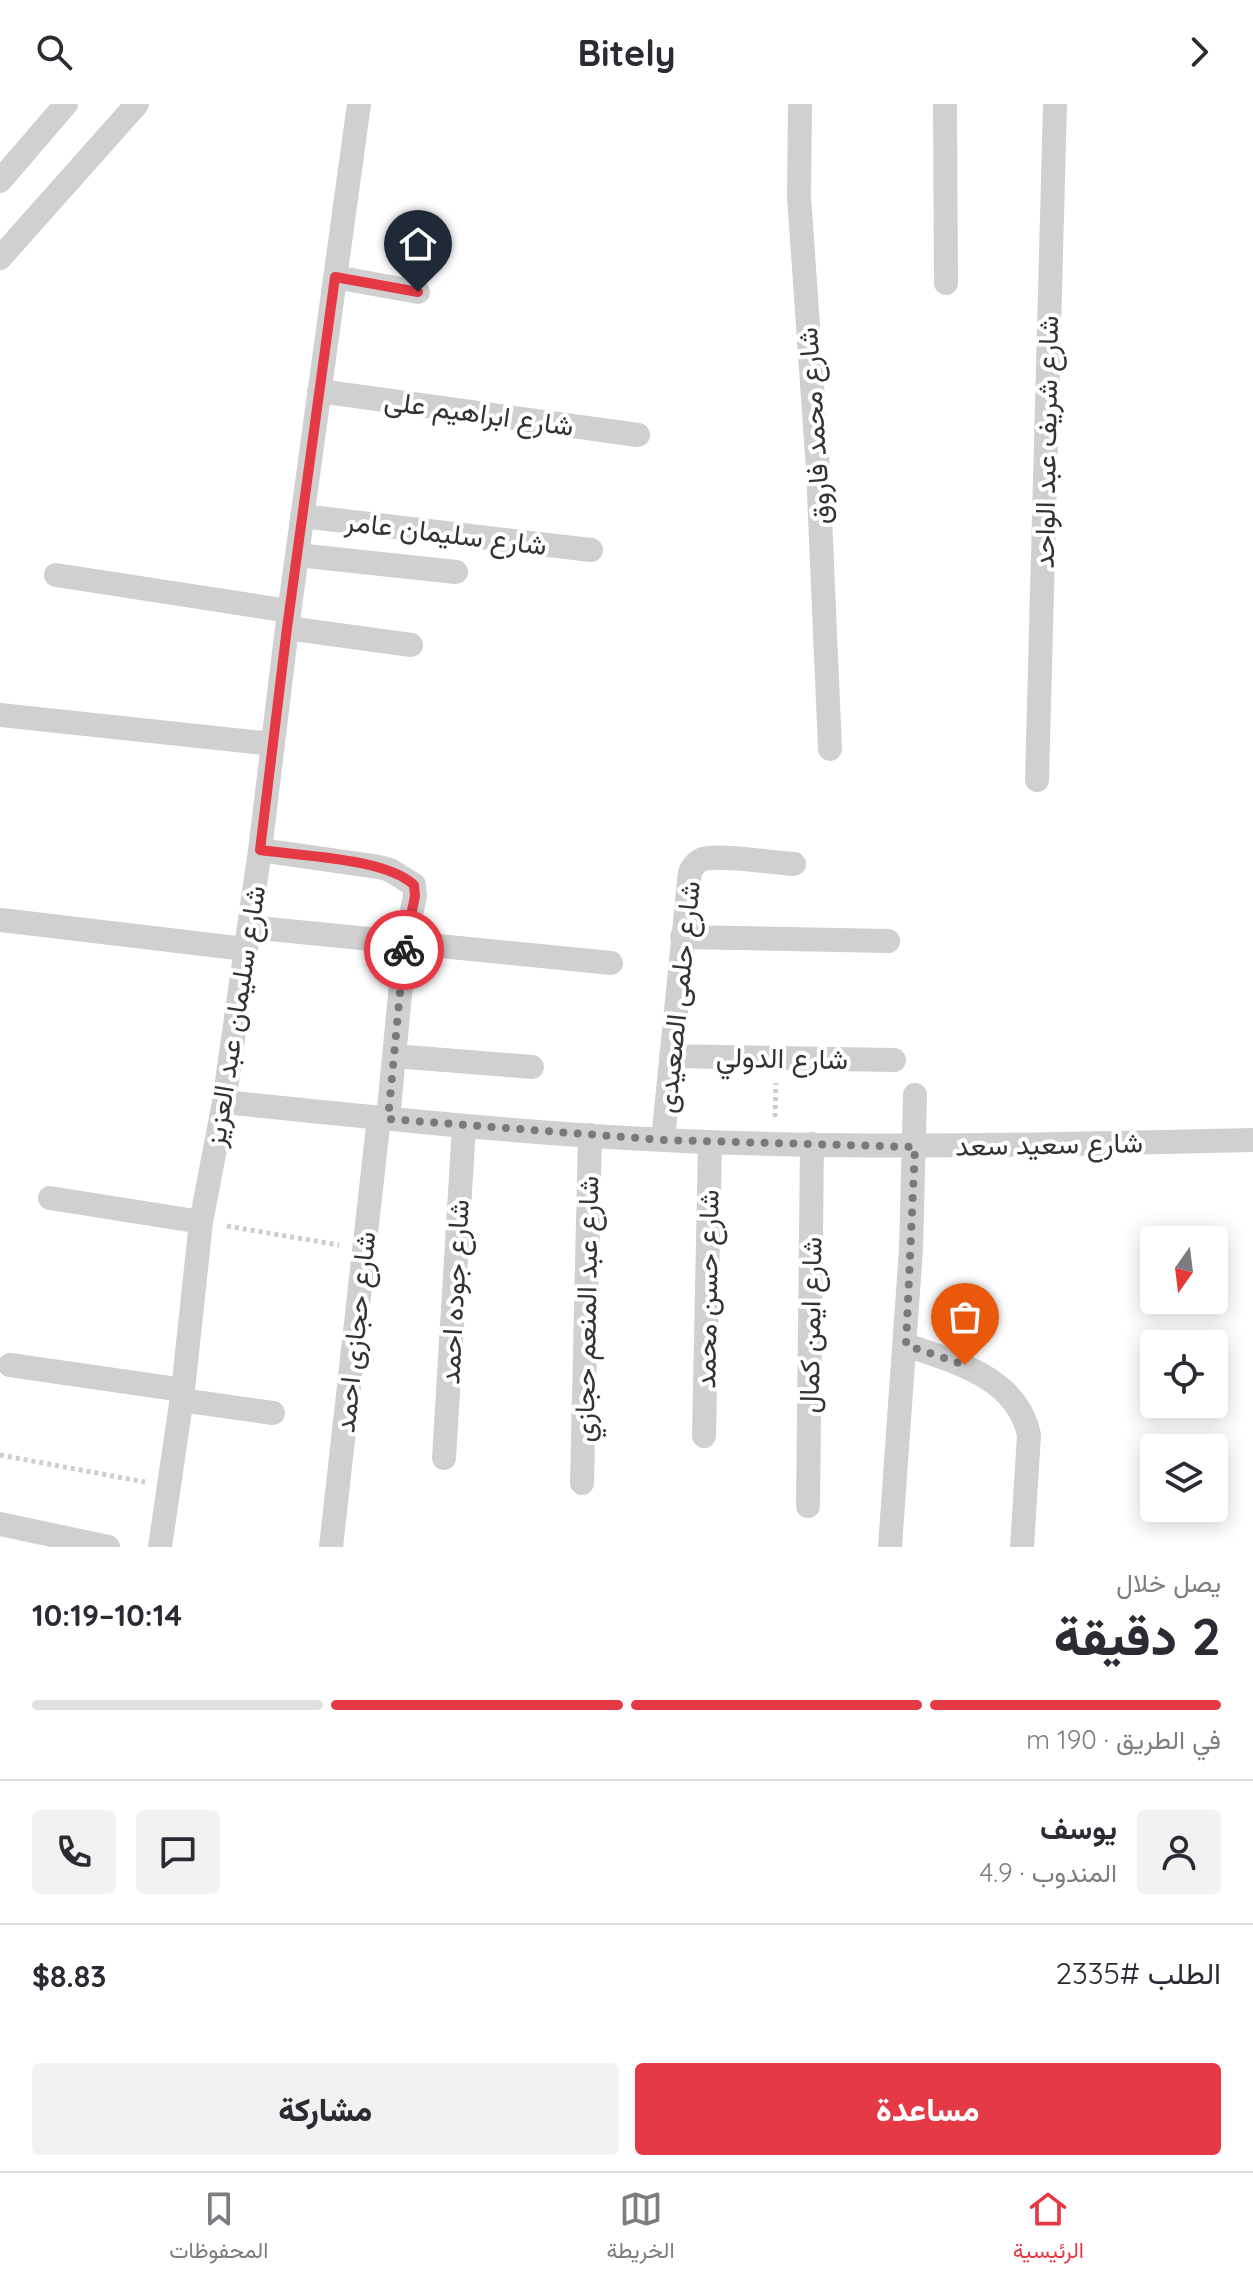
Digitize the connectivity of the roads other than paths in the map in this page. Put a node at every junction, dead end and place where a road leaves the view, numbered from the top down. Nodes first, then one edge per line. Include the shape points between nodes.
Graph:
1 (66, 104) edge
2 (137, 104) edge
3 (359, 104) edge
4 (800, 104) edge
5 (945, 104) edge
6 (1055, 104) edge
7 (0, 181) edge
8 (0, 258) edge
9 (335, 277) junction
10 (946, 283) dead end
11 (418, 292) dead end
12 (319, 391) junction
13 (638, 435) dead end
14 (302, 516) junction
15 (591, 550) dead end
16 (297, 555) junction
17 (456, 572) dead end
18 (56, 575) dead end
19 (288, 620) junction
20 (411, 645) dead end
21 (0, 715) edge
22 (273, 744) junction
23 (830, 749) dead end
24 (1037, 780) dead end
25 (260, 850) junction
26 (794, 864) dead end
27 (1, 920) edge
28 (682, 937) junction
29 (247, 938) junction
30 (888, 941) dead end
31 (405, 943) junction
32 (611, 963) dead end
33 (394, 1056) junction
34 (671, 1056) junction
35 (894, 1060) dead end
36 (532, 1067) dead end
37 (915, 1095) dead end
38 (224, 1102) junction
39 (384, 1118) junction
40 (464, 1126) junction
41 (590, 1135) junction
42 (663, 1140) junction
43 (1253, 1140) edge
44 (710, 1142) junction
45 (812, 1144) junction
46 (915, 1147) junction
47 (50, 1198) dead end
48 (201, 1222) junction
49 (906, 1345) junction
50 (10, 1365) dead end
51 (182, 1395) junction
52 (273, 1413) dead end
53 (704, 1436) dead end
54 (444, 1458) dead end
55 (582, 1483) dead end
56 (808, 1506) dead end
57 (0, 1524) edge
58 (108, 1547) edge
59 (160, 1547) edge
60 (331, 1547) edge
61 (890, 1547) edge
62 (1022, 1547) edge

1 - 7 street
2 - 8 street
3 - 9 street, شارع سليمان عبد العزيز
4 - 23 street, شارع محمد فاروق via 799,196
5 - 10 street
6 - 24 street, شارع شريف عبد الواحد
9 - 11 street
9 - 12 street, شارع سليمان عبد العزيز
12 - 13 street, شارع ابراهيم على
12 - 14 street, شارع سليمان عبد العزيز
14 - 15 street, شارع سليمان عامر
14 - 16 street, شارع سليمان عبد العزيز
16 - 17 street
16 - 19 street, شارع سليمان عبد العزيز
18 - 19 street
19 - 20 street
19 - 22 street, شارع سليمان عبد العزيز
21 - 22 street
22 - 25 street, شارع سليمان عبد العزيز
25 - 29 street, شارع سليمان عبد العزيز
25 - 31 street, شارع حجازى احمد via 379,867 408,879 415,896
26 - 28 street, شارع حلمى الصعيدى via 703,859 694,864 687,881
27 - 29 street
28 - 30 street
28 - 34 street, شارع حلمى الصعيدى
29 - 31 street
29 - 38 street, شارع سليمان عبد العزيز
31 - 32 street
31 - 33 street, شارع حجازى احمد
33 - 36 street
33 - 39 street, شارع حجازى احمد
34 - 35 street, شارع الدولي
34 - 42 street, شارع حلمى الصعيدى
37 - 46 street
38 - 39 street, شارع سعيد سعد
38 - 48 street, شارع سليمان عبد العزيز
39 - 40 street, شارع سعيد سعد
39 - 60 street, شارع حجازى احمد
40 - 41 street, شارع سعيد سعد
40 - 54 street, شارع جوده احمد
41 - 42 street, شارع سعيد سعد
41 - 55 street, شارع عبد المنعم حجازي
42 - 44 street, شارع سعيد سعد
43 - 46 street, شارع سعيد سعد
44 - 45 street, شارع سعيد سعد
44 - 53 street, شارع حسن محمد
45 - 46 street, شارع سعيد سعد
45 - 56 street, شارع ايمن كمال
46 - 49 street
47 - 48 street
48 - 51 street, شارع سليمان عبد العزيز
49 - 61 street
49 - 62 street via 965,1365 1019,1408 1029,1435
50 - 51 street
51 - 52 street
51 - 59 street, شارع سليمان عبد العزيز
57 - 58 street

